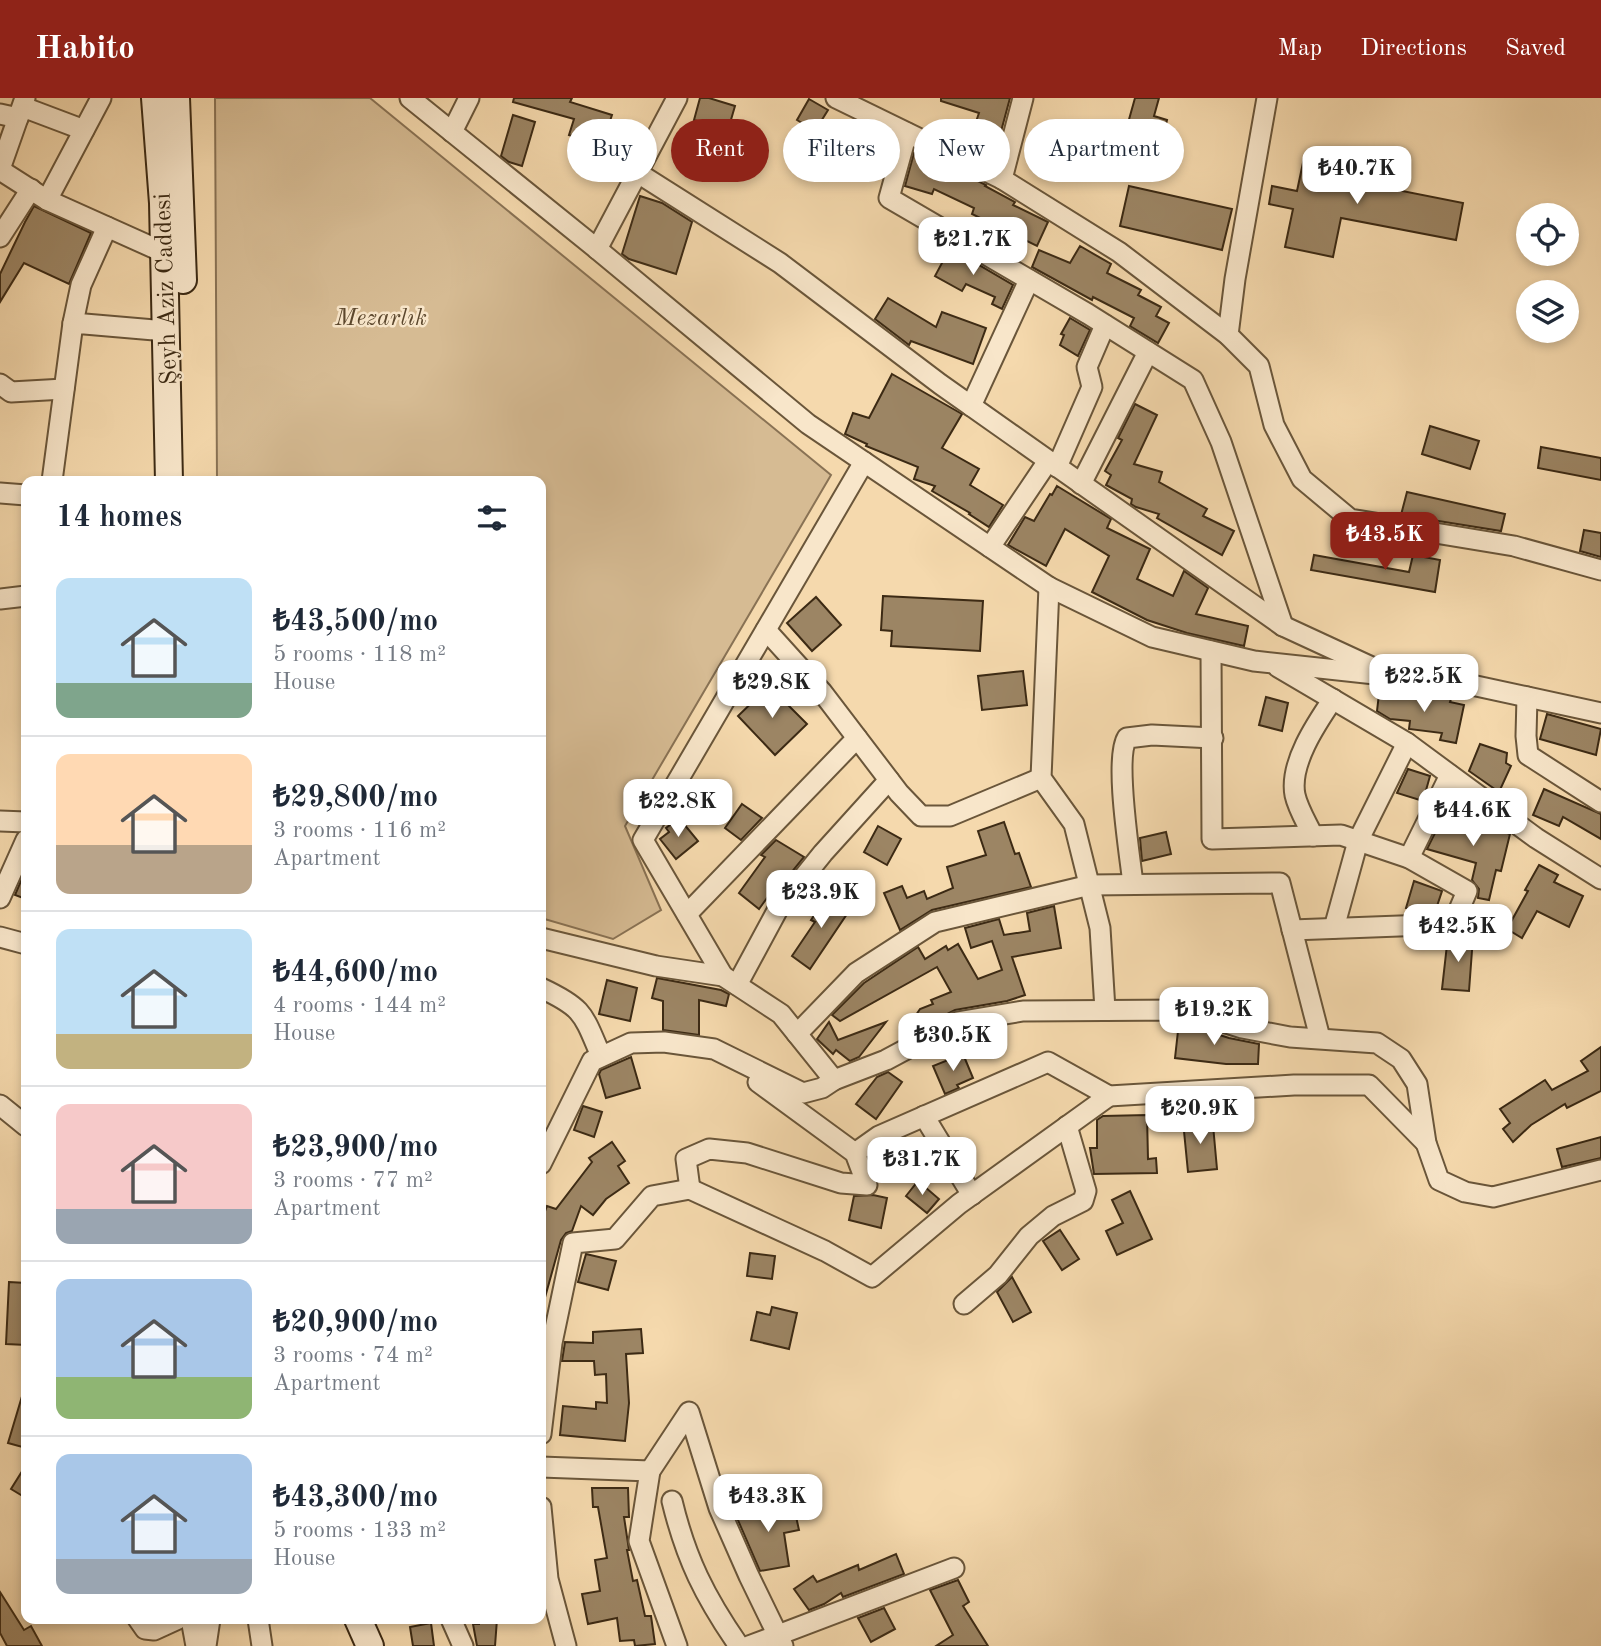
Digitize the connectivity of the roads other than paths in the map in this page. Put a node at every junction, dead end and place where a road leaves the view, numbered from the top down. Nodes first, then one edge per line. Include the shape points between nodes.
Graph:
1 (101, 98) edge
2 (155, 98) edge
3 (176, 98) edge
4 (410, 98) edge
5 (469, 98) edge
6 (677, 98) edge
7 (836, 98) edge
8 (1023, 98) edge
9 (1267, 98) edge
10 (17, 109) edge
11 (85, 130) junction
12 (452, 132) junction
13 (907, 132) junction
14 (914, 135) edge
15 (657, 136) edge
16 (1010, 148) edge
17 (0, 169) edge
18 (633, 182) edge
19 (652, 182) edge
20 (1007, 182) edge
21 (39, 195) junction
22 (107, 227) junction
23 (0, 237) edge
24 (597, 249) junction
25 (165, 253) junction
26 (1029, 280) junction
27 (74, 323) junction
28 (1105, 325) junction
29 (166, 331) junction
30 (1228, 335) junction
31 (1148, 352) junction
32 (0, 384) edge
33 (64, 389) junction
34 (971, 406) junction
35 (864, 462) junction
36 (1053, 464) junction
37 (53, 476) edge
38 (169, 476) edge
39 (186, 476) edge
40 (1081, 484) junction
41 (0, 493) edge
42 (21, 495) edge
43 (990, 547) junction
44 (1601, 570) edge
45 (1049, 587) junction
46 (21, 597) edge
47 (0, 599) edge
48 (1283, 626) junction
49 (766, 630) junction
50 (1211, 651) junction
51 (1272, 663) junction
52 (1390, 675) junction
53 (1527, 696) junction
54 (1333, 699) junction
55 (1601, 713) edge
56 (857, 738) junction
57 (1213, 738) junction
58 (1407, 743) junction
59 (1450, 775) junction
60 (1041, 778) junction
61 (889, 780) junction
62 (1601, 802) edge
63 (0, 821) edge
64 (21, 822) edge
65 (1312, 836) junction
66 (1359, 841) junction
67 (21, 851) edge
68 (1409, 858) junction
69 (1598, 880) edge
70 (1133, 884) junction
71 (1090, 885) junction
72 (0, 898) edge
73 (687, 914) junction
74 (1334, 928) junction
75 (1292, 930) junction
76 (0, 937) edge
77 (546, 939) edge
78 (21, 943) edge
79 (730, 981) junction
80 (546, 990) edge
81 (1105, 1010) junction
82 (797, 1034) junction
83 (1320, 1038) junction
84 (714, 1049) junction
85 (601, 1056) junction
86 (834, 1080) junction
87 (1109, 1096) junction
88 (0, 1105) edge
89 (924, 1116) junction
90 (21, 1122) edge
91 (1068, 1126) junction
92 (1426, 1143) junction
93 (855, 1153) junction
94 (546, 1154) edge
95 (1601, 1170) edge
96 (690, 1189) junction
97 (972, 1195) junction
98 (964, 1304) dead end
99 (546, 1393) edge
100 (546, 1467) edge
101 (650, 1471) junction
102 (672, 1502) dead end
103 (546, 1558) edge
104 (954, 1568) dead end
105 (142, 1624) edge
106 (167, 1624) edge
107 (192, 1624) edge
108 (210, 1624) edge
109 (259, 1624) edge
110 (360, 1624) edge
111 (453, 1624) edge
112 (781, 1640) edge
113 (196, 1646) edge
114 (206, 1646) edge
115 (262, 1646) edge
116 (370, 1646) edge
117 (463, 1646) edge
118 (566, 1646) edge
119 (677, 1646) edge
120 (739, 1646) edge
121 (749, 1646) edge

1 - 11 street
2 - 25 main road, Şeyh Aziz Caddesi
3 - 39 main road, Şeyh Aziz Caddesi
4 - 12 street
5 - 12 street
6 - 15 street
7 - 13 street
8 - 16 street
9 - 30 street
10 - 11 street
10 - 17 street
11 - 21 street
12 - 24 street
13 - 14 street
13 - 26 street via 889,198
17 - 21 street
18 - 24 street
19 - 34 street via 780,263
20 - 30 street via 1119,252
21 - 22 street
21 - 23 street
22 - 25 street
22 - 27 street via 80,285
24 - 35 street via 808,424
25 - 29 main road, Şeyh Aziz Caddesi
26 - 28 street
26 - 34 street
27 - 29 street
27 - 33 street
28 - 31 street
28 - 36 street via 1087,367 1092,387
29 - 38 main road, Şeyh Aziz Caddesi
30 - 44 street via 1259,366 1273,425 1302,479 1350,519 1514,547
31 - 40 street
31 - 48 street via 1193,380 1221,442
32 - 33 street via 11,392
33 - 37 street
34 - 36 street
35 - 43 street
35 - 49 street
36 - 40 street
36 - 43 street
40 - 48 street
41 - 42 street
43 - 45 street
45 - 50 street via 1152,637
45 - 60 street
46 - 47 street
48 - 52 street
49 - 56 street
49 - 73 street via 643,840
50 - 51 street
50 - 57 street
51 - 52 street
51 - 54 street
52 - 53 street
53 - 55 street
53 - 62 street via 1528,755
54 - 58 street
54 - 65 street via 1314,726 1297,771 1294,793
56 - 61 street
56 - 73 street
57 - 65 street via 1212,839
57 - 70 street via 1152,735 1127,738 1123,745
58 - 59 street
58 - 66 street
59 - 68 street
59 - 69 street
60 - 61 street via 950,816 921,816
60 - 71 street via 1074,824
61 - 79 street via 778,909
63 - 64 street
65 - 66 street via 1341,835
66 - 68 street
66 - 74 street
67 - 72 street
68 - 74 street via 1467,891 1453,924
70 - 71 street
70 - 75 street via 1280,883
71 - 81 street via 1100,928
71 - 82 street via 935,922 856,973
73 - 79 street
74 - 75 street
75 - 83 street
76 - 78 street
77 - 79 street
79 - 82 street via 781,1014
80 - 85 street via 582,1013
81 - 83 street via 1186,1010 1242,1028
81 - 86 street via 1023,1012 957,1022 886,1060
82 - 86 street
83 - 92 street via 1377,1043 1401,1059 1417,1084
84 - 85 street via 631,1043
84 - 86 street via 803,1093
84 - 93 street
85 - 94 street via 592,1061
87 - 89 street via 1048,1062
87 - 91 street
87 - 92 street via 1369,1085
88 - 90 street
89 - 93 street via 879,1136
89 - 97 street
91 - 97 street
91 - 98 street via 1086,1191 1083,1201 1029,1236 998,1275
92 - 95 street via 1438,1180 1493,1197
93 - 96 street via 867,1185 841,1183 747,1153 709,1149 686,1159
96 - 97 street via 872,1277
96 - 99 street via 652,1196 615,1239 573,1243
100 - 101 street
101 - 112 street via 689,1412 719,1508
101 - 119 street via 639,1541
102 - 120 street via 697,1578
103 - 118 street
104 - 112 street
105 - 106 street via 154,1630
107 - 113 street
108 - 114 street
109 - 115 street
110 - 116 main road
111 - 117 street
112 - 121 street

